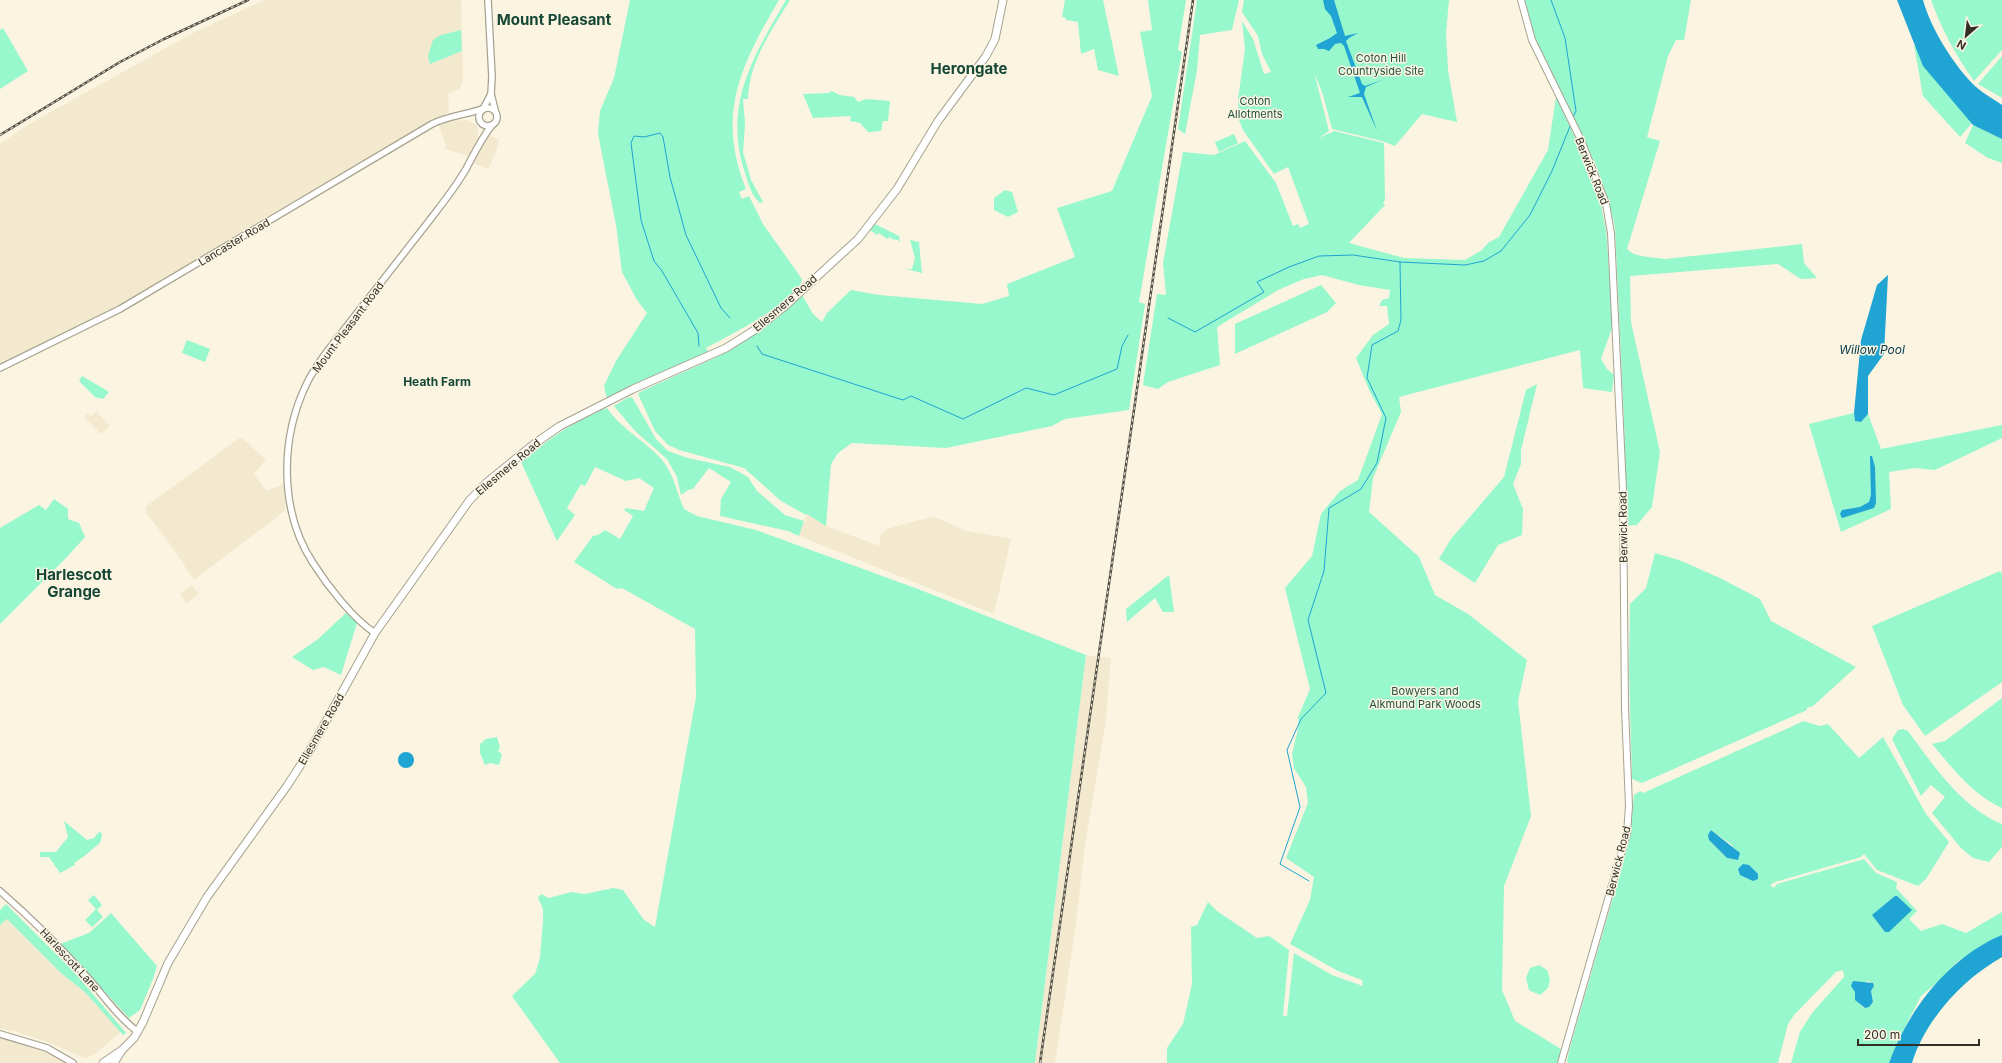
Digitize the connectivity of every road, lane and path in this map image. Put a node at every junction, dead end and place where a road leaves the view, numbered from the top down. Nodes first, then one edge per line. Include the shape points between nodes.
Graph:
1 (488, 0) edge
2 (1003, 0) edge
3 (1521, 0) edge
4 (491, 94) junction
5 (483, 109) junction
6 (495, 110) junction
7 (466, 115) junction
8 (480, 122) junction
9 (492, 125) junction
10 (482, 138) junction
11 (0, 368) edge
12 (375, 633) junction
13 (0, 891) edge
14 (138, 1032) junction
15 (0, 1034) edge
16 (122, 1050) junction
17 (74, 1063) edge
18 (103, 1063) edge
19 (114, 1063) edge
20 (1561, 1063) edge

1 - 4 street, Mount Pleasant Road
2 - 12 main road, Ellesmere Road via 995,38 986,56 938,121 897,189 860,237 767,321 726,348 588,411 534,444 486,484 469,502
3 - 20 main road, Berwick Road via 1532,40 1581,140 1606,204 1614,260 1623,489 1625,708 1629,806 1627,833
4 - 5 street, Mount Pleasant Road
4 - 6 street, Mount Pleasant Road
5 - 6 street via 489,107
5 - 7 street, Lancaster Road
5 - 8 street, Mount Pleasant Road via 479,114
6 - 9 street, Mount Pleasant Road via 497,120
7 - 8 street
7 - 11 street, Lancaster Road via 445,118 432,124 120,309
8 - 9 street via 486,126
8 - 10 street, Mount Pleasant Road
9 - 10 street, Mount Pleasant Road
10 - 12 street, Mount Pleasant Road via 455,187 321,360 301,396 291,431 287,482 294,518 304,548 326,584
12 - 14 main road, Ellesmere Road via 306,758 207,897 186,932 168,963
13 - 14 street, Harlescott Lane via 27,914 120,1016
14 - 16 main road, Ellesmere Road
15 - 17 street via 40,1045
16 - 18 main road, Ellesmere Road
16 - 19 main road, Ellesmere Road

